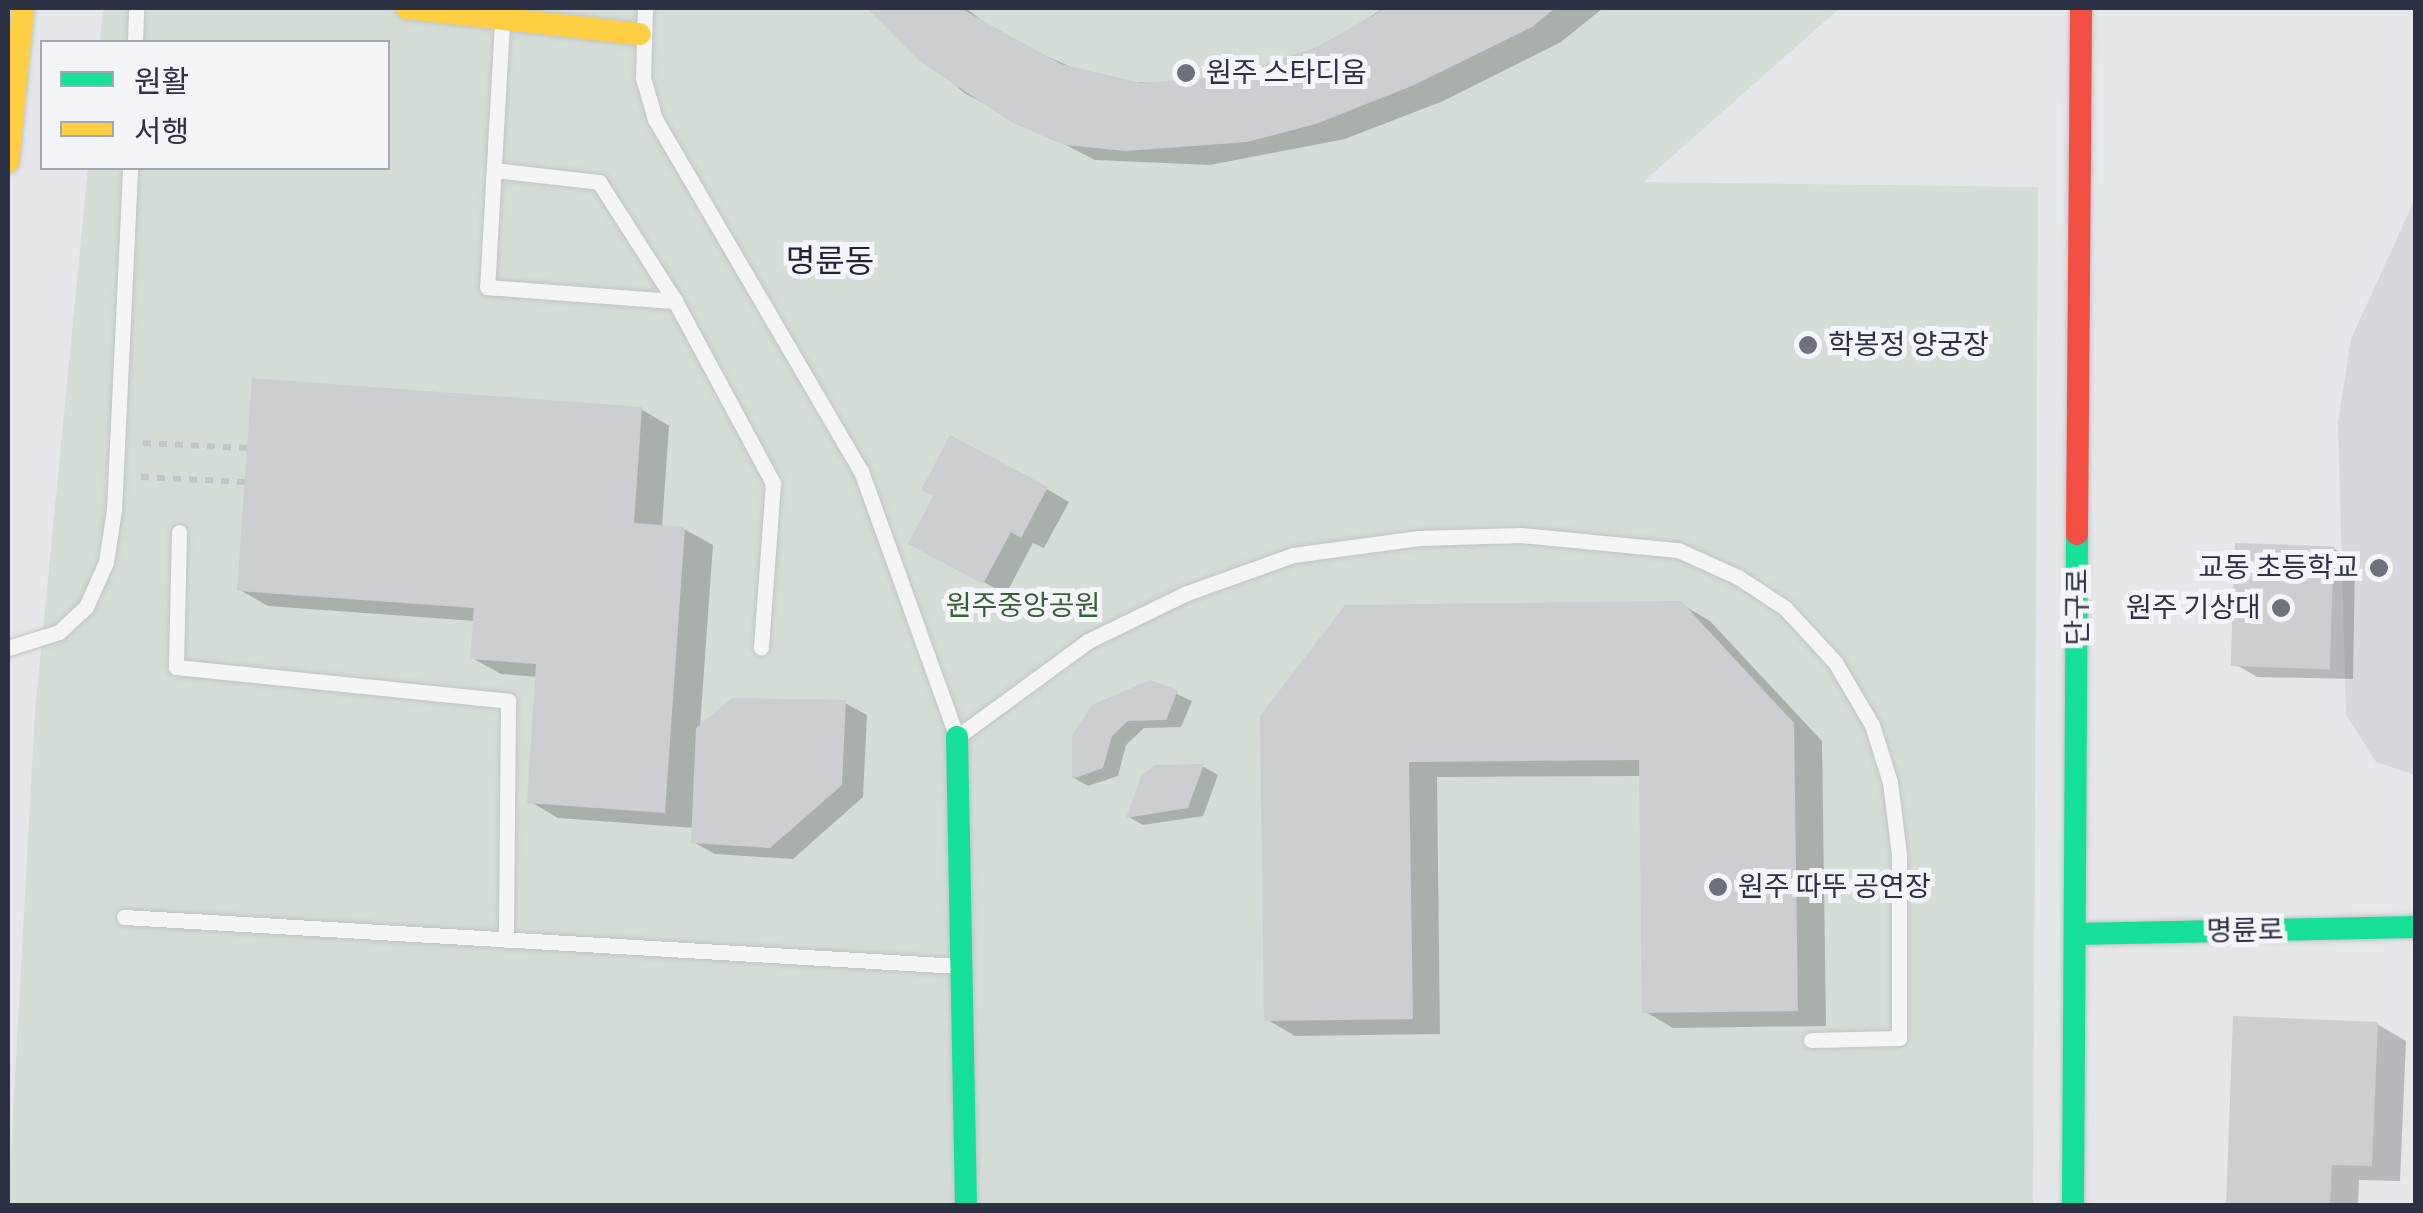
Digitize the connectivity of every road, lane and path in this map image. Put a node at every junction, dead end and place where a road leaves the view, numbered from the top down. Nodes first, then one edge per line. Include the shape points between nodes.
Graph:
1 (24, 8) edge
2 (136, 8) edge
3 (407, 8) edge
4 (645, 8) edge
5 (2081, 8) edge
6 (502, 18) junction
7 (640, 34) junction
8 (135, 40) edge
9 (8, 162) edge
10 (130, 170) edge
11 (494, 170) junction
12 (675, 301) junction
13 (118, 441) junction
14 (247, 448) dead end
15 (116, 476) junction
16 (244, 482) dead end
17 (179, 532) dead end
18 (8, 648) edge
19 (761, 648) dead end
20 (957, 738) junction
21 (124, 917) dead end
22 (2416, 927) edge
23 (2075, 934) junction
24 (506, 940) junction
25 (961, 966) junction
26 (1810, 1040) dead end
27 (966, 1206) edge
28 (2073, 1206) edge

1 - 9 street
2 - 8 lane
3 - 6 street
4 - 7 lane
5 - 23 street, 단구로
6 - 7 street
6 - 11 lane
7 - 20 lane via 642,78 655,119 861,471
10 - 13 lane
11 - 12 lane via 598,182
11 - 12 lane via 488,286
12 - 19 lane via 774,483
13 - 14 path
13 - 15 lane
15 - 16 path
15 - 18 lane via 106,562 86,607 59,632
17 - 24 lane via 176,667 508,701
20 - 25 street
20 - 26 lane via 1088,641 1187,593 1293,555 1419,538 1521,534 1678,550 1738,577 1784,608 1835,662 1872,724 1890,782 1900,854 1899,1038
21 - 24 lane
22 - 23 street, 명륜로
23 - 28 street, 단구로
24 - 25 lane
25 - 27 street

